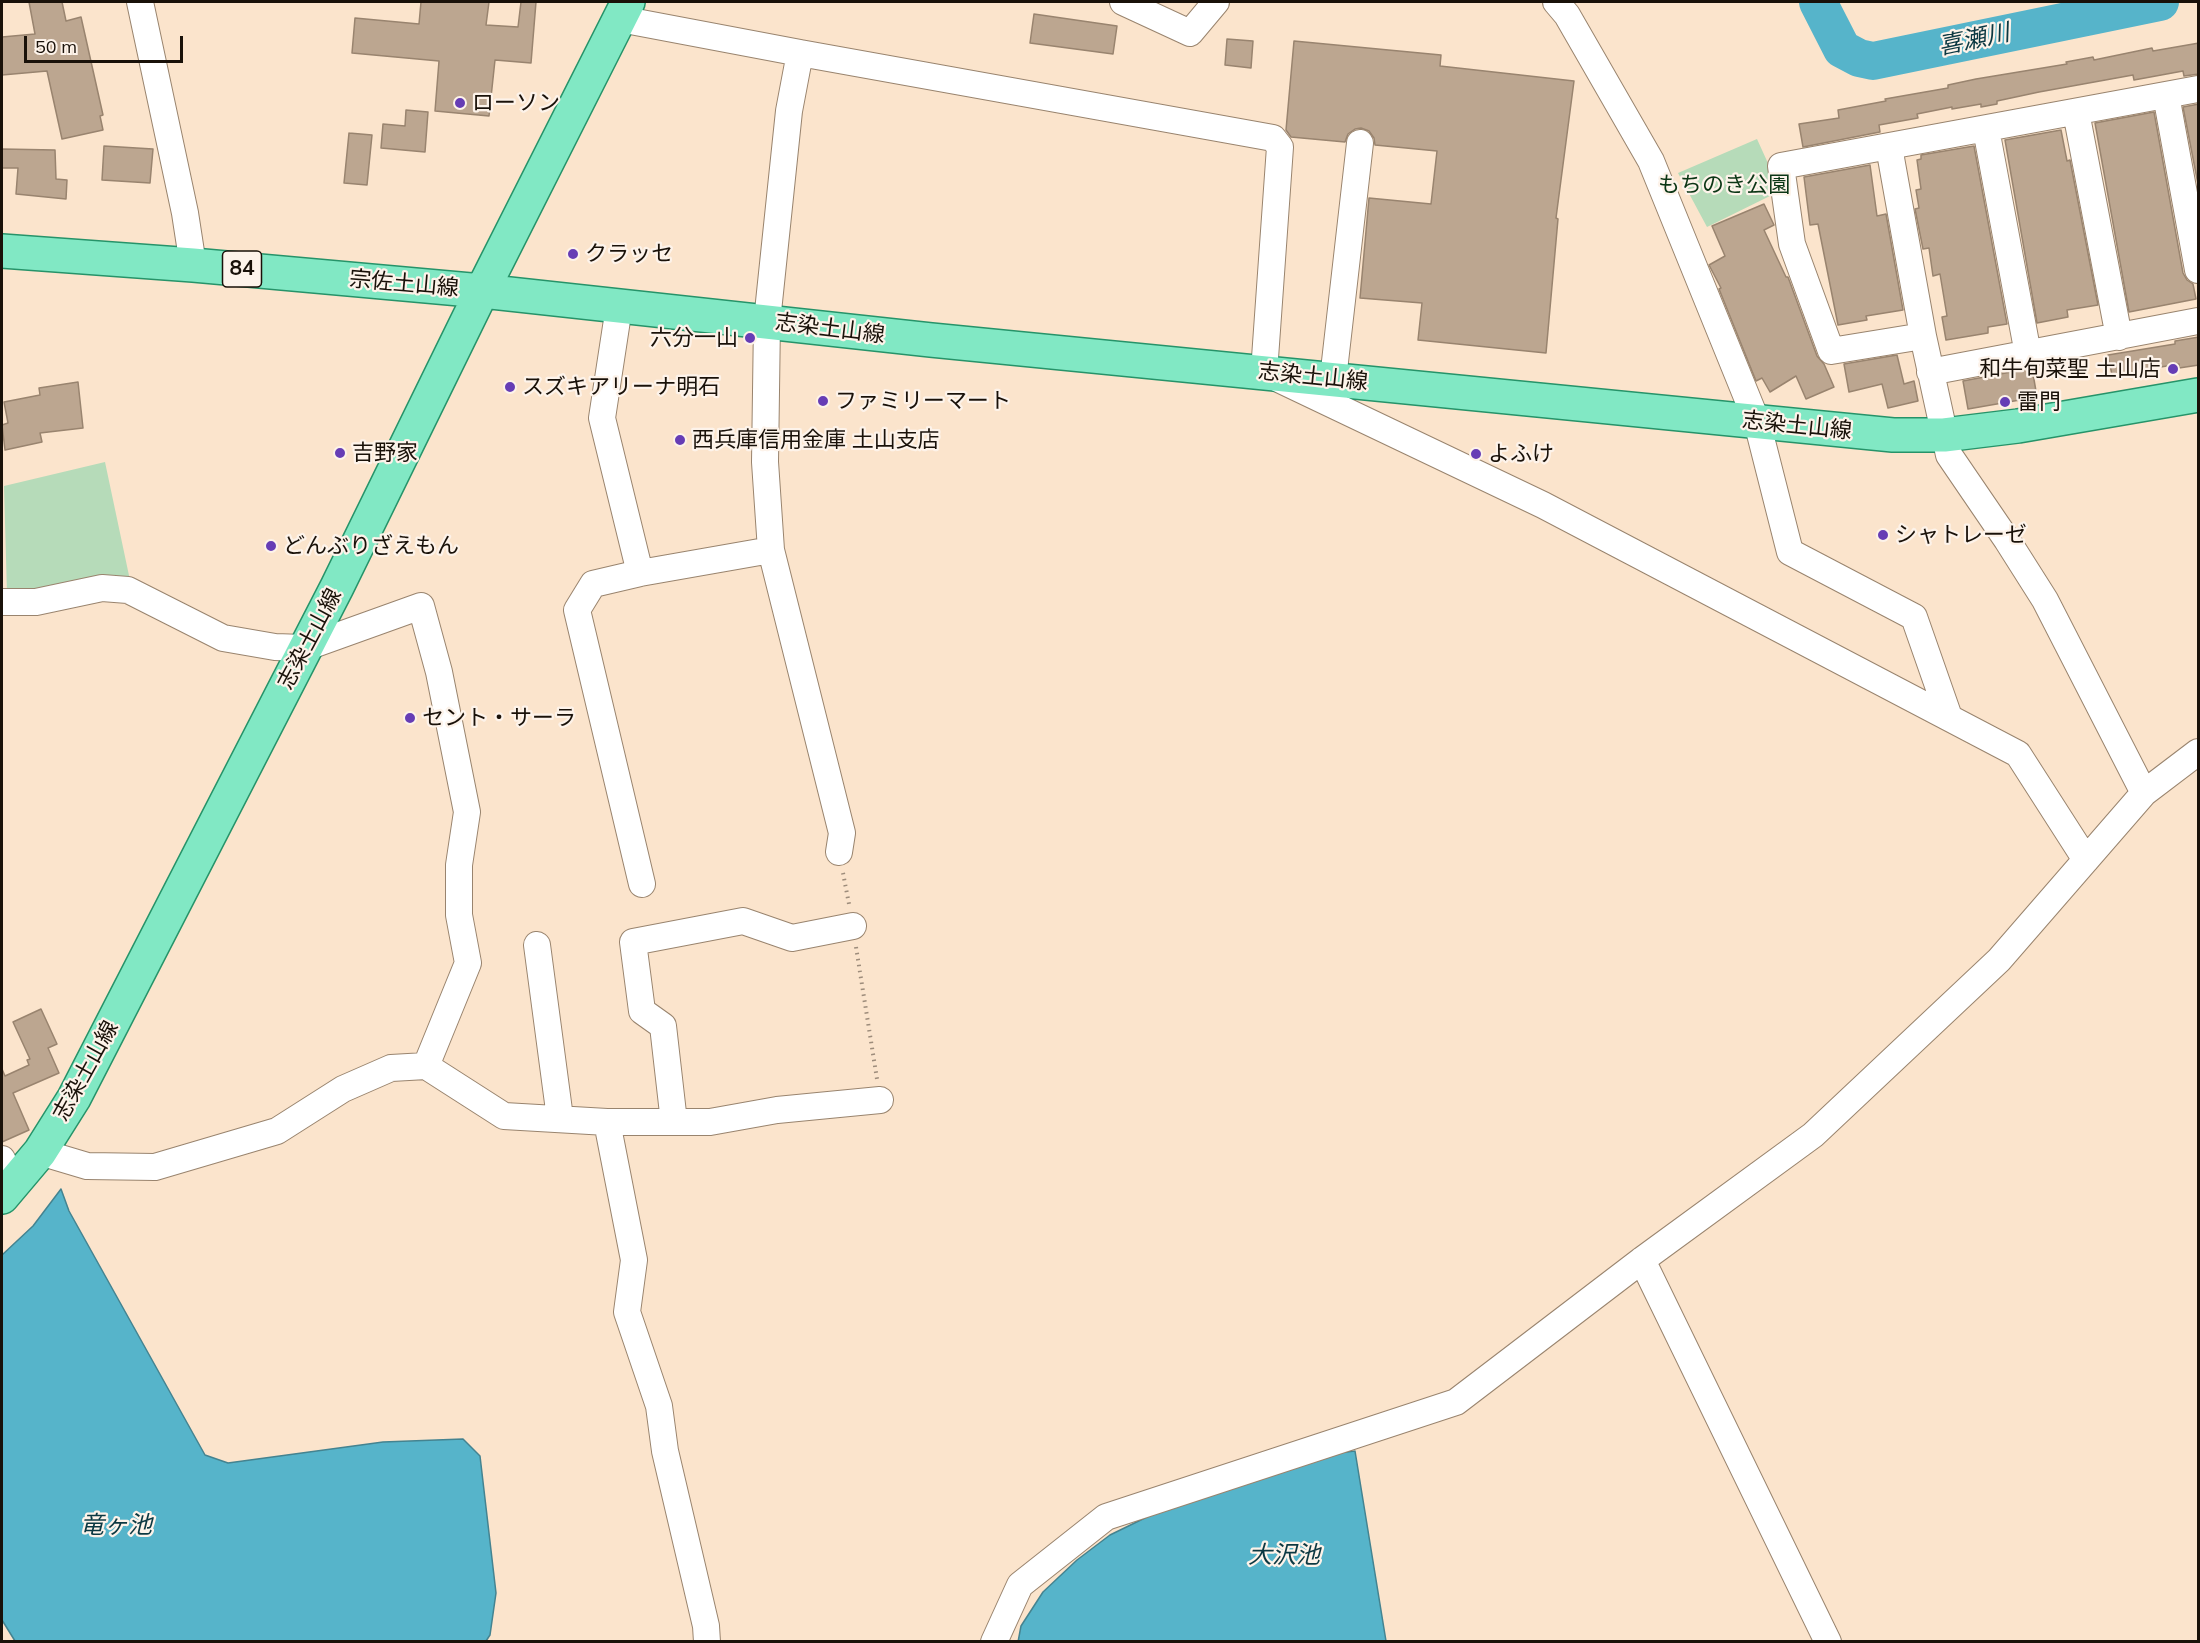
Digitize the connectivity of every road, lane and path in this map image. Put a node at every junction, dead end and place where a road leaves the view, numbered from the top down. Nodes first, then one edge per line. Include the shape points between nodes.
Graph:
1 (140, 2) edge
2 (1123, 2) edge
3 (1216, 2) edge
4 (1557, 2) edge
5 (624, 10) edge
6 (800, 53) junction
7 (2199, 89) edge
8 (2166, 95) junction
9 (2076, 112) junction
10 (1986, 129) junction
11 (1360, 143) dead end
12 (1889, 147) junction
13 (2, 251) edge
14 (193, 265) junction
15 (2199, 270) edge
16 (482, 291) junction
17 (619, 307) junction
18 (767, 321) junction
19 (2199, 321) edge
20 (1923, 336) junction
21 (2118, 337) junction
22 (2028, 354) junction
23 (1264, 372) junction
24 (1930, 372) junction
25 (1334, 379) junction
26 (2199, 395) edge
27 (1757, 422) junction
28 (1944, 435) junction
29 (771, 550) junction
30 (640, 573) junction
31 (2, 602) edge
32 (304, 648) junction
33 (1949, 717) junction
34 (2199, 752) edge
35 (2144, 794) junction
36 (839, 852) joint
37 (2086, 860) junction
38 (642, 884) dead end
39 (853, 926) junction
40 (537, 945) dead end
41 (426, 1065) junction
42 (880, 1100) joint
43 (560, 1118) junction
44 (607, 1122) junction
45 (674, 1122) junction
46 (40, 1152) junction
47 (6, 1180) edge
48 (1642, 1260) junction
49 (707, 1641) edge
50 (994, 1641) edge
51 (1828, 1641) edge

1 - 14 street
2 - 3 street via 1190,33
4 - 27 street via 1651,161
5 - 6 street
5 - 16 main road, 宗佐土山線
6 - 18 street via 789,111
6 - 23 street via 1273,138 1280,147
7 - 8 street
8 - 9 street
8 - 15 street
9 - 10 street
9 - 21 street
10 - 12 street
10 - 22 street
11 - 25 street
12 - 20 street
12 - 20 street via 1781,166 1792,244 1831,351
13 - 14 main road, 宗佐土山線 / 84
14 - 16 main road, 宗佐土山線 / 84
16 - 17 main road, 志染土山線
16 - 32 main road, 志染土山線
17 - 18 main road, 志染土山線
17 - 30 street via 602,418
18 - 23 main road, 志染土山線
18 - 29 street via 765,462
19 - 21 street
20 - 24 street
21 - 22 street
22 - 24 street
23 - 25 main road, 志染土山線
23 - 33 street via 1543,505
24 - 28 street
25 - 27 main road, 志染土山線
26 - 28 main road, 志染土山線
27 - 28 main road, 志染土山線 via 1893,435
27 - 33 street via 1790,552 1914,617
28 - 35 street via 1949,455 2045,600
29 - 30 street
29 - 36 street via 842,833
30 - 38 street via 593,584 577,610
31 - 32 street via 36,602 102,588 128,590 223,638
32 - 41 street via 421,606 439,672 467,812 459,865 459,915 468,963
32 - 46 main road, 志染土山線 via 74,1098
33 - 37 street via 2018,754
34 - 35 street
35 - 37 street
36 - 39 path
37 - 48 street via 1999,960 1813,1135
39 - 42 path
39 - 45 street via 792,938 743,921 633,942 642,1011 663,1026
40 - 43 street
41 - 43 street via 504,1116
41 - 46 street via 391,1068 343,1089 277,1131 155,1167 87,1166
42 - 45 street via 777,1110 710,1122
43 - 44 street
44 - 45 street
44 - 49 street via 634,1260 627,1312 659,1407
46 - 47 main road, 志染土山線
48 - 50 street via 1456,1402 1106,1517 1020,1584
48 - 51 street

